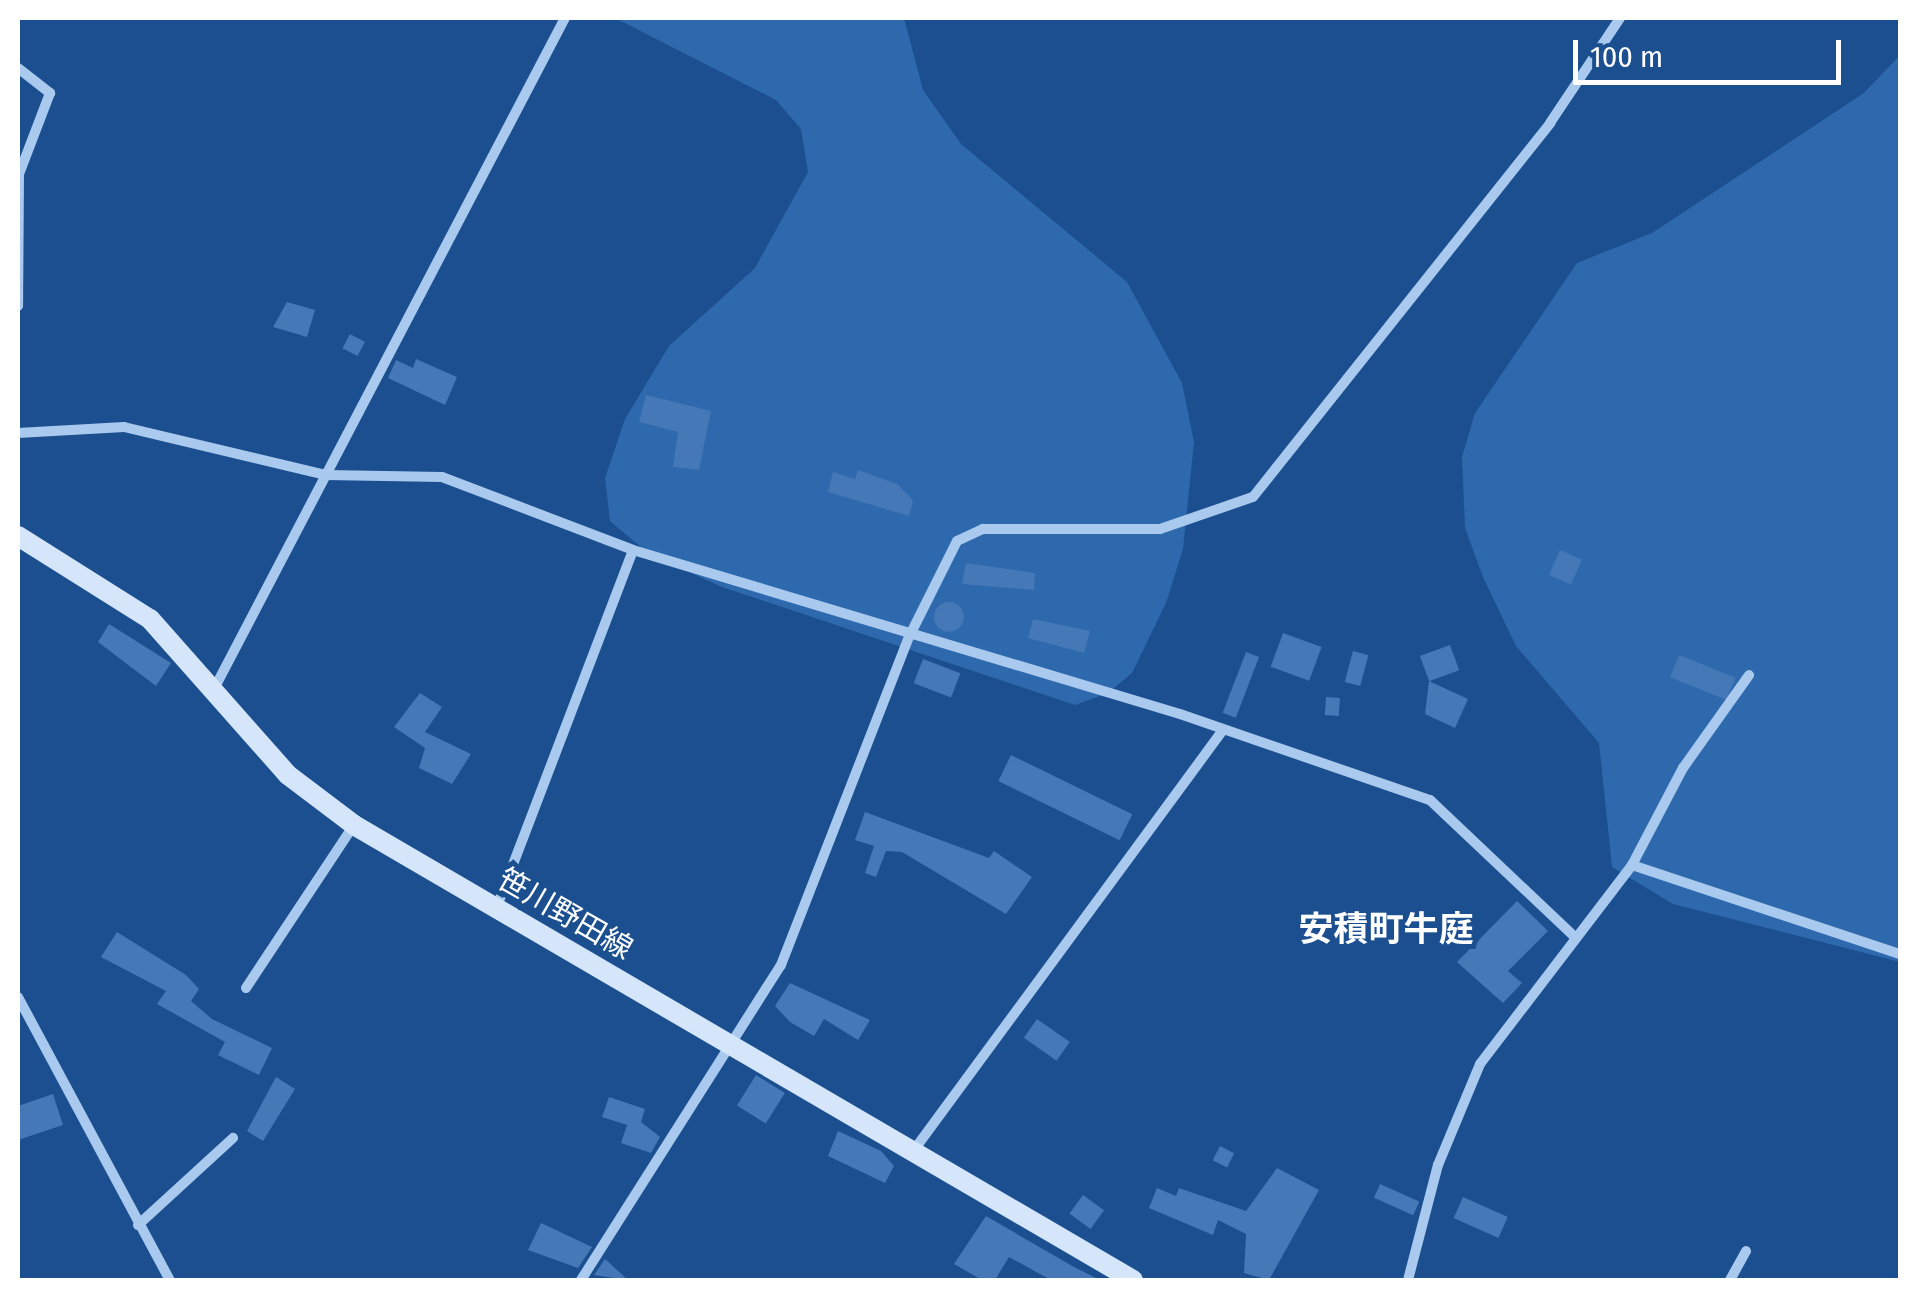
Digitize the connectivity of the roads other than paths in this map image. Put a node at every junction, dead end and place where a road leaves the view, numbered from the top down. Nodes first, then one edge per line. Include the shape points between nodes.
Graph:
1 (565, 18) edge
2 (1620, 18) edge
3 (18, 68) edge
4 (18, 306) edge
5 (18, 433) edge
6 (326, 474) junction
7 (18, 536) edge
8 (633, 550) junction
9 (909, 637) junction
10 (1750, 675) dead end
11 (214, 689) junction
12 (1224, 730) junction
13 (354, 825) junction
14 (1632, 865) junction
15 (496, 909) junction
16 (1576, 938) junction
17 (1900, 954) edge
18 (246, 988) dead end
19 (18, 997) edge
20 (734, 1044) junction
21 (233, 1138) dead end
22 (914, 1150) junction
23 (138, 1224) junction
24 (1746, 1251) dead end
25 (170, 1280) edge
26 (581, 1280) edge
27 (1133, 1280) edge
28 (1408, 1280) edge
29 (1730, 1280) edge

1 - 6 street
2 - 9 street via 1550,123 1253,496 1160,530 974,530 950,552
3 - 4 street via 50,93 19,174
5 - 6 street via 124,427
6 - 8 street via 442,476
6 - 11 street
7 - 11 street, 笹川野田線 via 113,590
8 - 9 street
8 - 15 street
9 - 12 street
9 - 20 street via 787,952
10 - 14 street via 1683,768
11 - 13 street, 笹川野田線 via 288,774
12 - 16 street via 1430,800
12 - 22 street
13 - 15 street, 笹川野田線
13 - 18 street
14 - 16 street
14 - 17 street
15 - 20 street, 笹川野田線
16 - 28 street via 1467,1090
19 - 23 street
20 - 22 street, 笹川野田線
20 - 26 street
21 - 23 street
22 - 27 street, 笹川野田線
23 - 25 street
24 - 29 street

